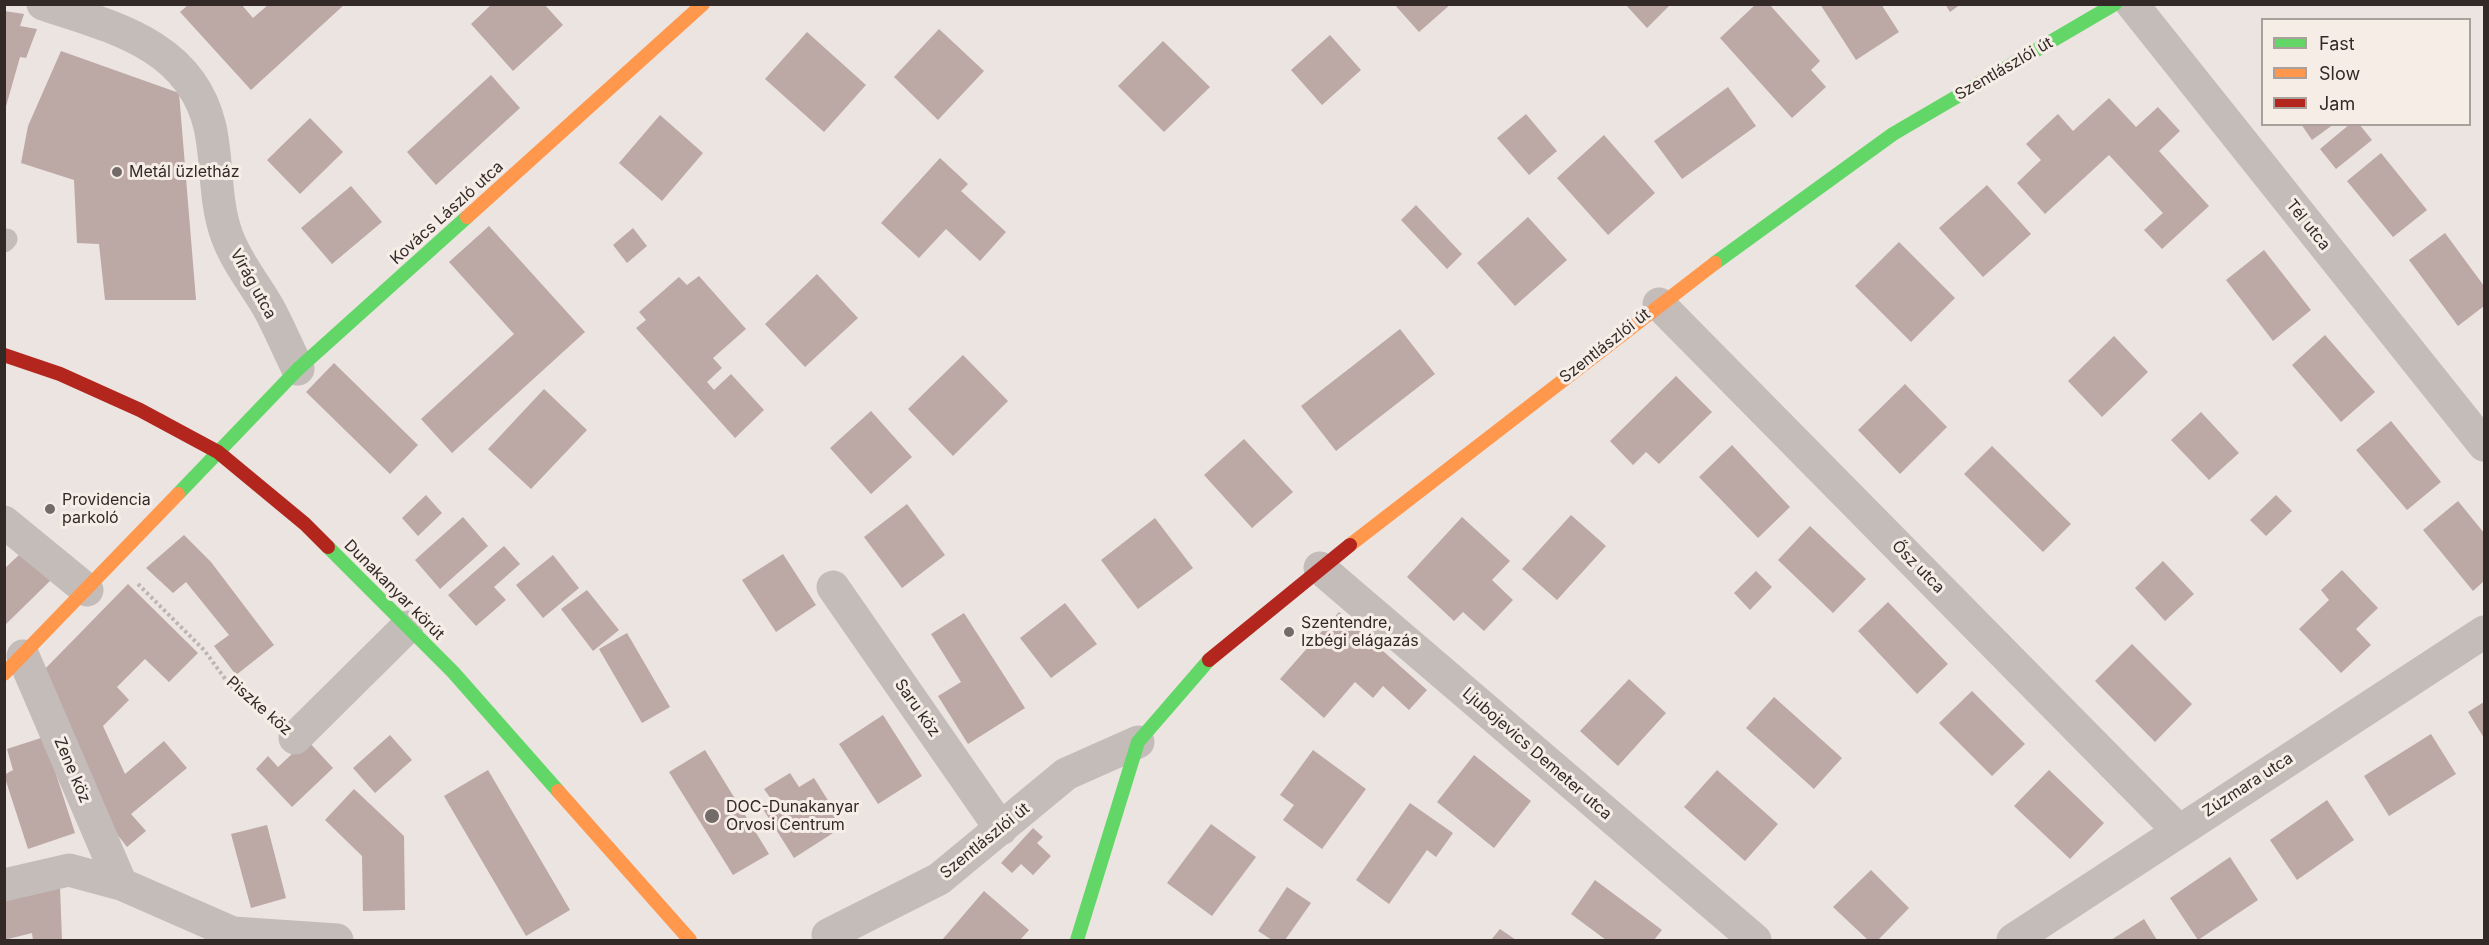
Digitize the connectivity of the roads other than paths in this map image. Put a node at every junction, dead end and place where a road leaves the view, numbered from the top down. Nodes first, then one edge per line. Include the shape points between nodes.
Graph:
1 (43, 4) edge
2 (703, 4) edge
3 (2115, 4) edge
4 (2132, 4) edge
5 (1659, 304) junction
6 (4, 355) edge
7 (298, 369) junction
8 (2484, 445) edge
9 (219, 452) junction
10 (4, 522) edge
11 (1320, 568) junction
12 (834, 587) dead end
13 (87, 590) junction
14 (407, 627) junction
15 (2484, 632) edge
16 (14, 665) edge
17 (296, 738) road end
18 (1138, 742) junction
19 (1001, 830) junction
20 (2178, 830) junction
21 (121, 884) junction
22 (4, 885) edge
23 (828, 935) dead end
24 (229, 937) edge
25 (337, 940) edge
26 (690, 940) edge
27 (1077, 940) edge
28 (1755, 940) edge
29 (2013, 940) edge

1 - 7 street, Virág utca via 124,30 164,55 193,84 210,127 226,234
2 - 7 main road, Kovács László utca
3 - 5 main road, Szentlászlói út via 1893,134
4 - 8 street, Tél utca
5 - 11 main road, Szentlászlói út
5 - 20 street, Ősz utca
6 - 9 main road, Dunakanyar körút via 60,374 140,410
7 - 9 main road, Kovács László utca
9 - 13 main road, Kovács László utca
9 - 14 main road, Dunakanyar körút via 304,524
10 - 13 street
11 - 18 main road, Szentlászlói út via 1202,666
11 - 28 street, Ljubojevics Demeter utca
12 - 19 street, Saru köz
13 - 16 main road, Kovács László utca
14 - 17 street, Piszke köz
14 - 26 main road, Dunakanyar körút via 453,672
15 - 20 street, Zúzmara utca
16 - 21 street, Zene köz
18 - 19 street, Szentlászlói út via 1065,774
18 - 27 main road, Szentlászlói út
19 - 23 street, Szentlászlói út via 939,879
20 - 29 street, Zúzmara utca
21 - 22 street via 69,870
21 - 24 street
24 - 25 street

